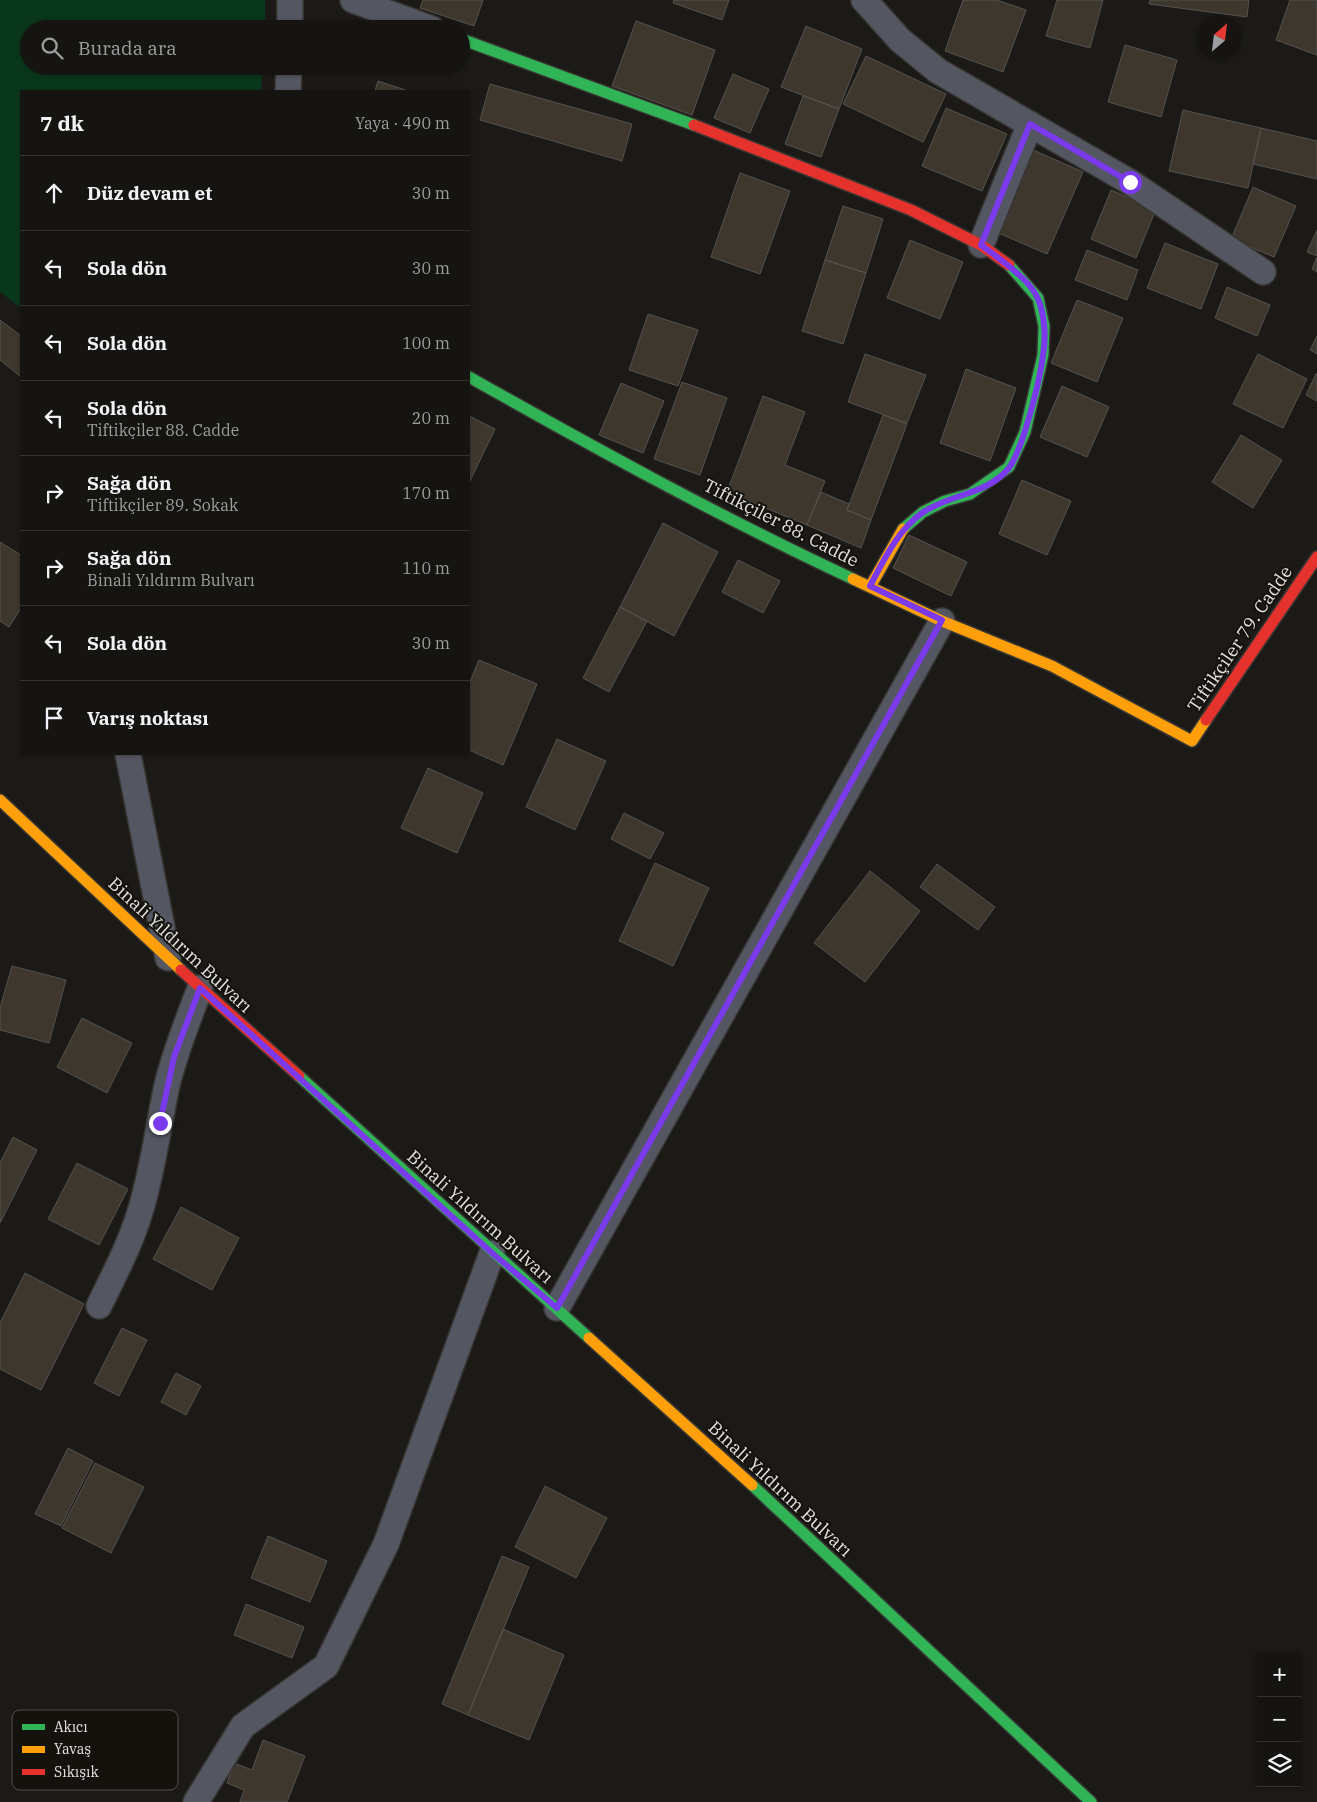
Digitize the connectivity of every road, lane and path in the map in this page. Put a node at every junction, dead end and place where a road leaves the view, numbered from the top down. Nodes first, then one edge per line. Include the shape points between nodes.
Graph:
1 (290, 0) edge
2 (353, 0) edge
3 (864, 0) edge
4 (290, 20) edge
5 (407, 20) edge
6 (470, 42) edge
7 (289, 75) edge
8 (288, 90) edge
9 (1030, 124) junction
10 (981, 245) junction
11 (1263, 272) dead end
12 (470, 378) edge
13 (1317, 557) edge
14 (870, 586) junction
15 (942, 620) junction
16 (1192, 741) joint
17 (128, 755) edge
18 (0, 800) edge
19 (168, 958) junction
20 (200, 988) junction
21 (492, 1253) junction
22 (100, 1306) dead end
23 (557, 1308) junction
24 (196, 1802) edge
25 (1091, 1802) edge

1 - 4 street
2 - 5 street
3 - 9 street via 900,40 938,70
6 - 10 street via 840,181 911,210
7 - 8 street
9 - 10 street
9 - 11 street via 1130,182
10 - 14 street via 1015,270 1038,298 1044,326 1043,354 1025,432 1009,467 970,494 923,512 904,528
12 - 14 street, Tiftikçiler 88. Cadde via 606,454 788,549
13 - 16 street, Tiftikçiler 79. Cadde
14 - 15 street, Tiftikçiler 88. Cadde
15 - 16 street, Tiftikçiler 88. Cadde via 1052,666
15 - 23 street
17 - 19 street
18 - 19 street, Binali Yıldırım Bulvarı
19 - 20 street, Binali Yıldırım Bulvarı
20 - 21 street, Binali Yıldırım Bulvarı
20 - 22 street via 174,1057 140,1212 129,1245
21 - 23 street, Binali Yıldırım Bulvarı
21 - 24 street via 386,1544 326,1666 243,1726
23 - 25 street, Binali Yıldırım Bulvarı

